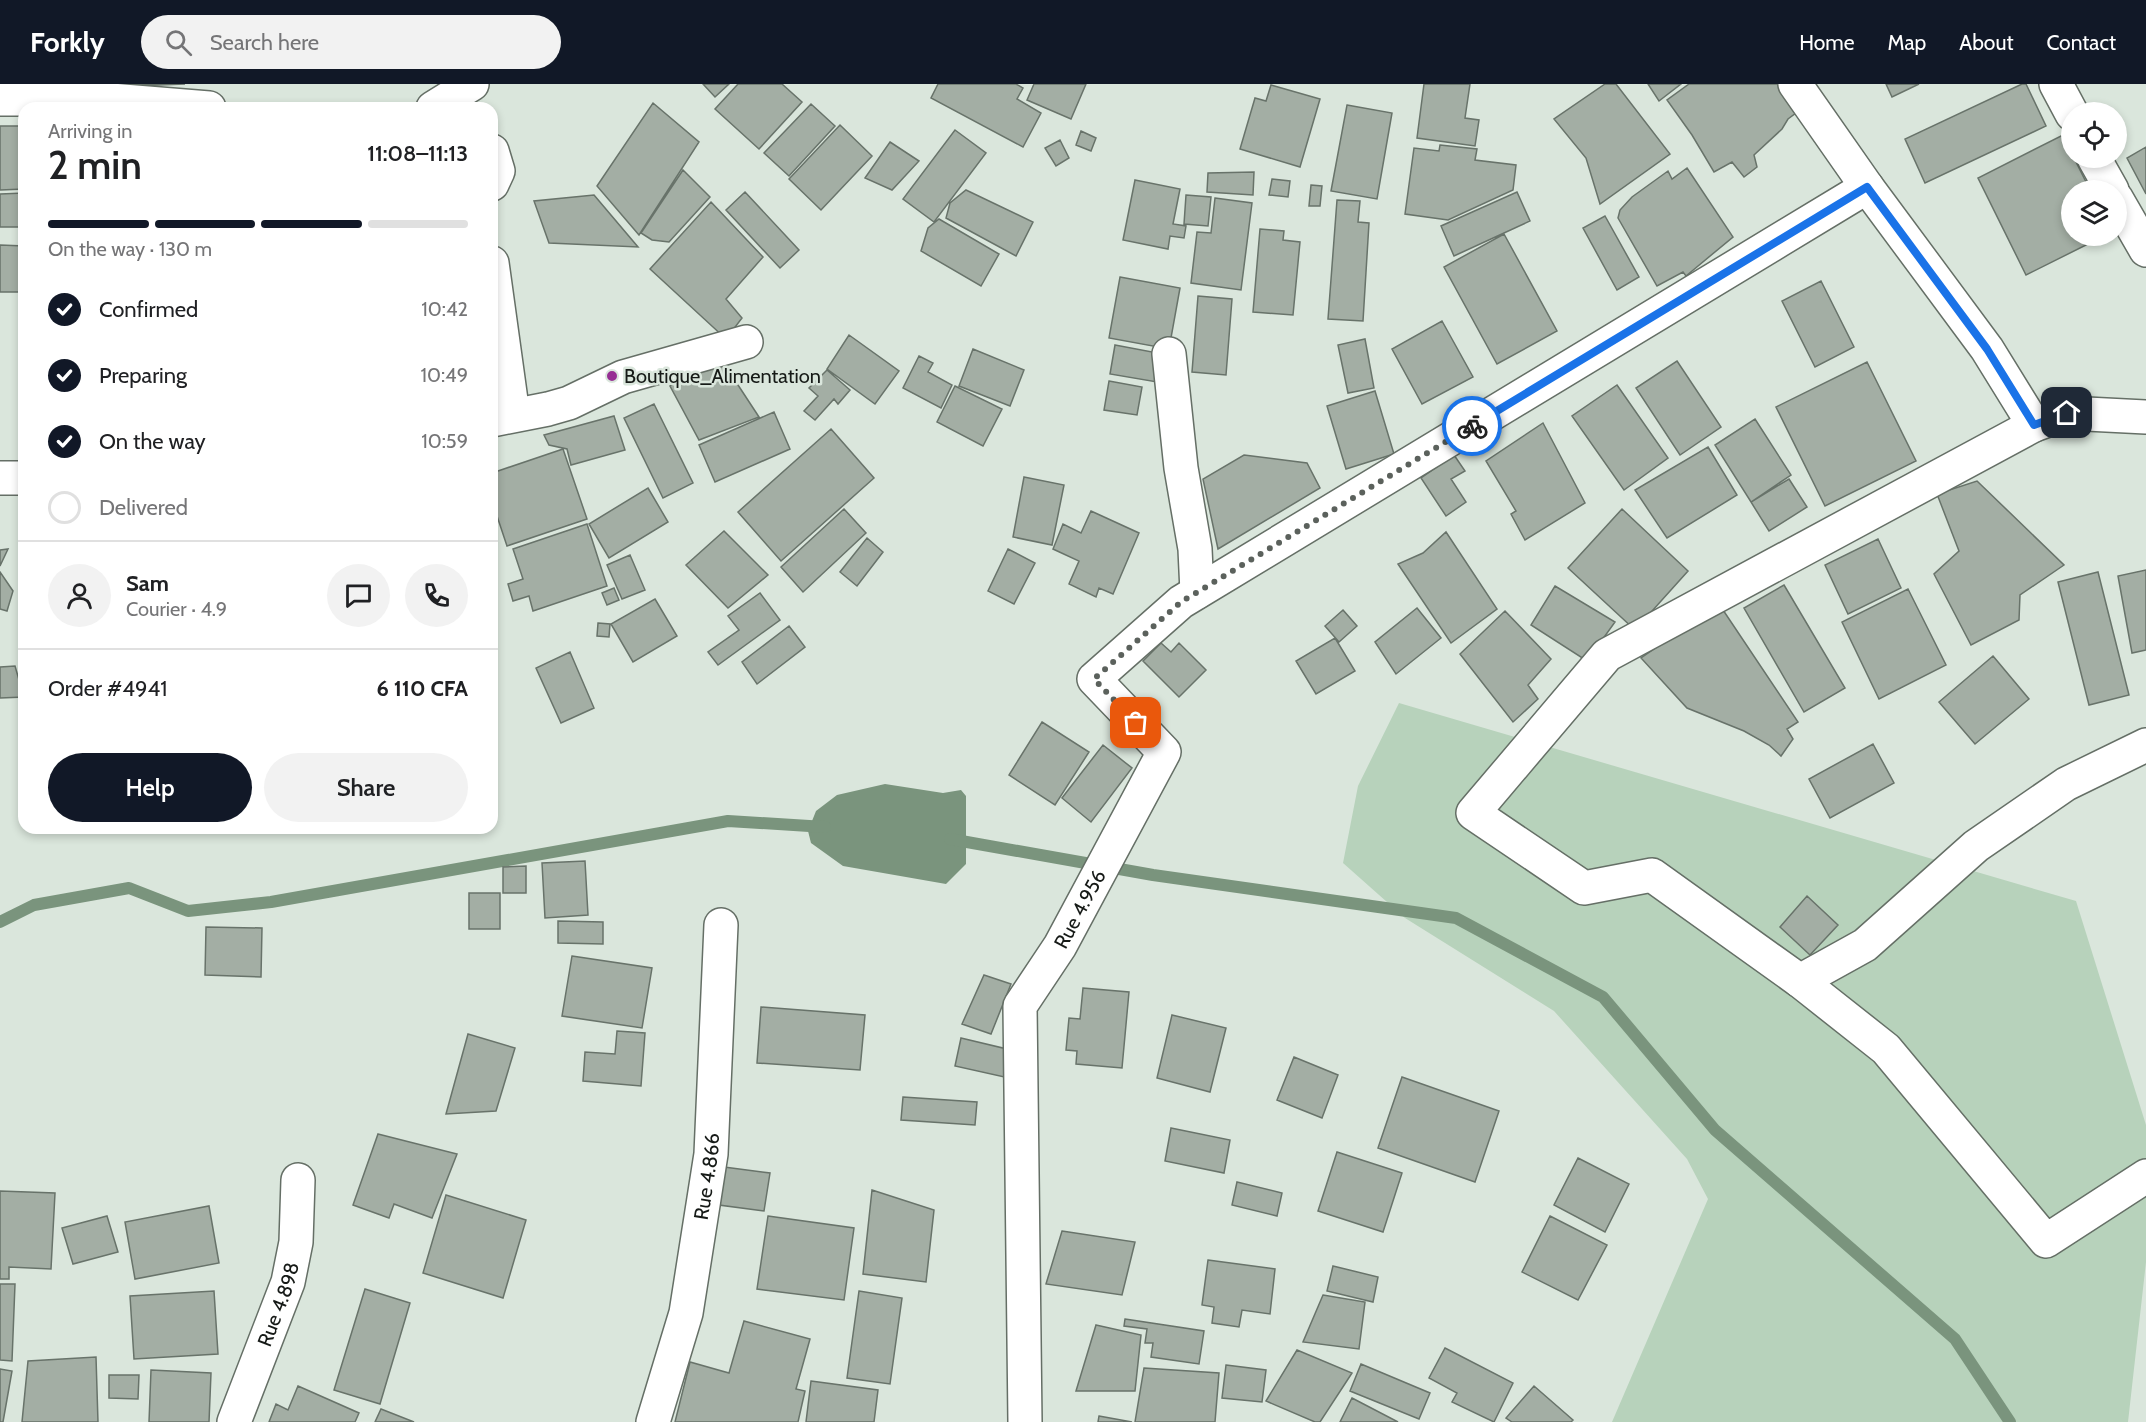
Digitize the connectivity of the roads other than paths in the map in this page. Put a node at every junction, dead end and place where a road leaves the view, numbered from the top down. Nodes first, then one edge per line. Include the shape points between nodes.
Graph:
1 (472, 84) edge
2 (1795, 84) edge
3 (2056, 84) edge
4 (0, 99) edge
5 (136, 102) edge
6 (443, 102) edge
7 (2066, 102) edge
8 (1867, 187) junction
9 (2127, 217) edge
10 (2146, 250) edge
11 (746, 342) dead end
12 (1169, 354) dead end
13 (498, 356) edge
14 (2146, 417) edge
15 (502, 418) edge
16 (2034, 425) junction
17 (0, 478) edge
18 (18, 478) edge
19 (1197, 592) junction
20 (2146, 745) edge
21 (721, 925) dead end
22 (1800, 981) junction
23 (2146, 1176) edge
24 (298, 1180) dead end
25 (234, 1422) edge
26 (653, 1422) edge
27 (1025, 1422) edge

1 - 6 street
2 - 8 street
3 - 7 street
4 - 5 street
8 - 16 street via 1987,349
8 - 19 street, Rue 4.956
9 - 10 street
11 - 15 street via 623,376 569,403
12 - 19 street via 1181,468 1195,549
13 - 15 street
14 - 16 street via 2067,413
16 - 22 street via 1607,655 1473,813 1584,888 1652,875
17 - 18 street
19 - 27 street, Rue 4.956 via 1094,679 1164,752 1060,946 1020,1006
20 - 22 street via 2057,790 1976,846 1865,945
21 - 26 street, Rue 4.866 via 711,1154 686,1313
22 - 23 street via 1886,1049 2046,1241
24 - 25 street, Rue 4.898 via 296,1242 288,1282

